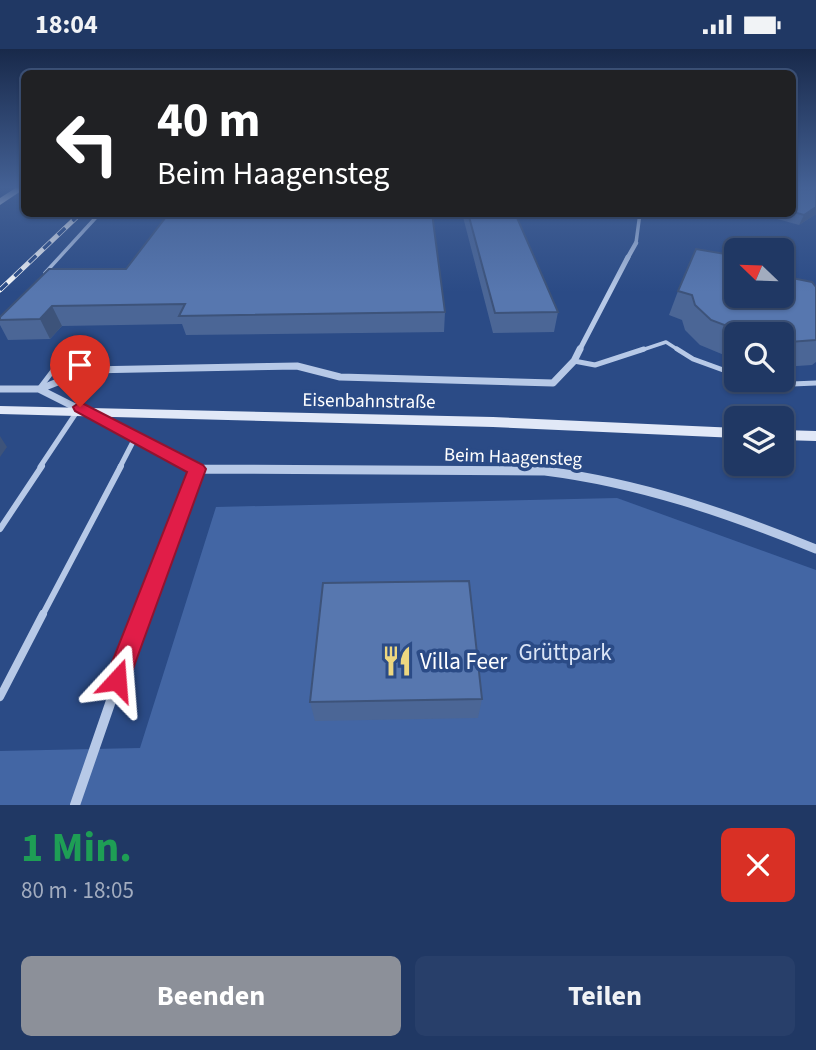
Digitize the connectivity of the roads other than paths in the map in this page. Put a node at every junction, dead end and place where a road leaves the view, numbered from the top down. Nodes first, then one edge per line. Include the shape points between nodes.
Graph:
1 (91, 222) edge
2 (639, 222) edge
3 (636, 243) joint
4 (36, 282) edge
5 (61, 360) dead end
6 (574, 361) junction
7 (724, 370) edge
8 (816, 383) edge
9 (794, 384) edge
10 (0, 389) edge
11 (39, 389) junction
12 (80, 407) junction
13 (0, 410) edge
14 (724, 432) edge
15 (136, 435) junction
16 (794, 435) edge
17 (816, 436) edge
18 (197, 469) junction
19 (0, 529) edge
20 (816, 549) edge
21 (0, 697) edge
22 (75, 805) edge

1 - 4 lane
2 - 3 lane
3 - 6 street
5 - 11 lane
6 - 7 lane via 595,365 666,342
6 - 11 street via 553,383 340,377 297,366 88,370
8 - 9 lane
10 - 11 street, Beim Haagensteg
11 - 12 street, Beim Haagensteg
12 - 15 street, Beim Haagensteg
12 - 19 lane
13 - 14 street, Eisenbahnstraße
15 - 18 street, Beim Haagensteg
15 - 21 lane
16 - 17 street
18 - 20 street, Beim Haagensteg via 545,471 598,476 720,510
18 - 22 street via 125,655

